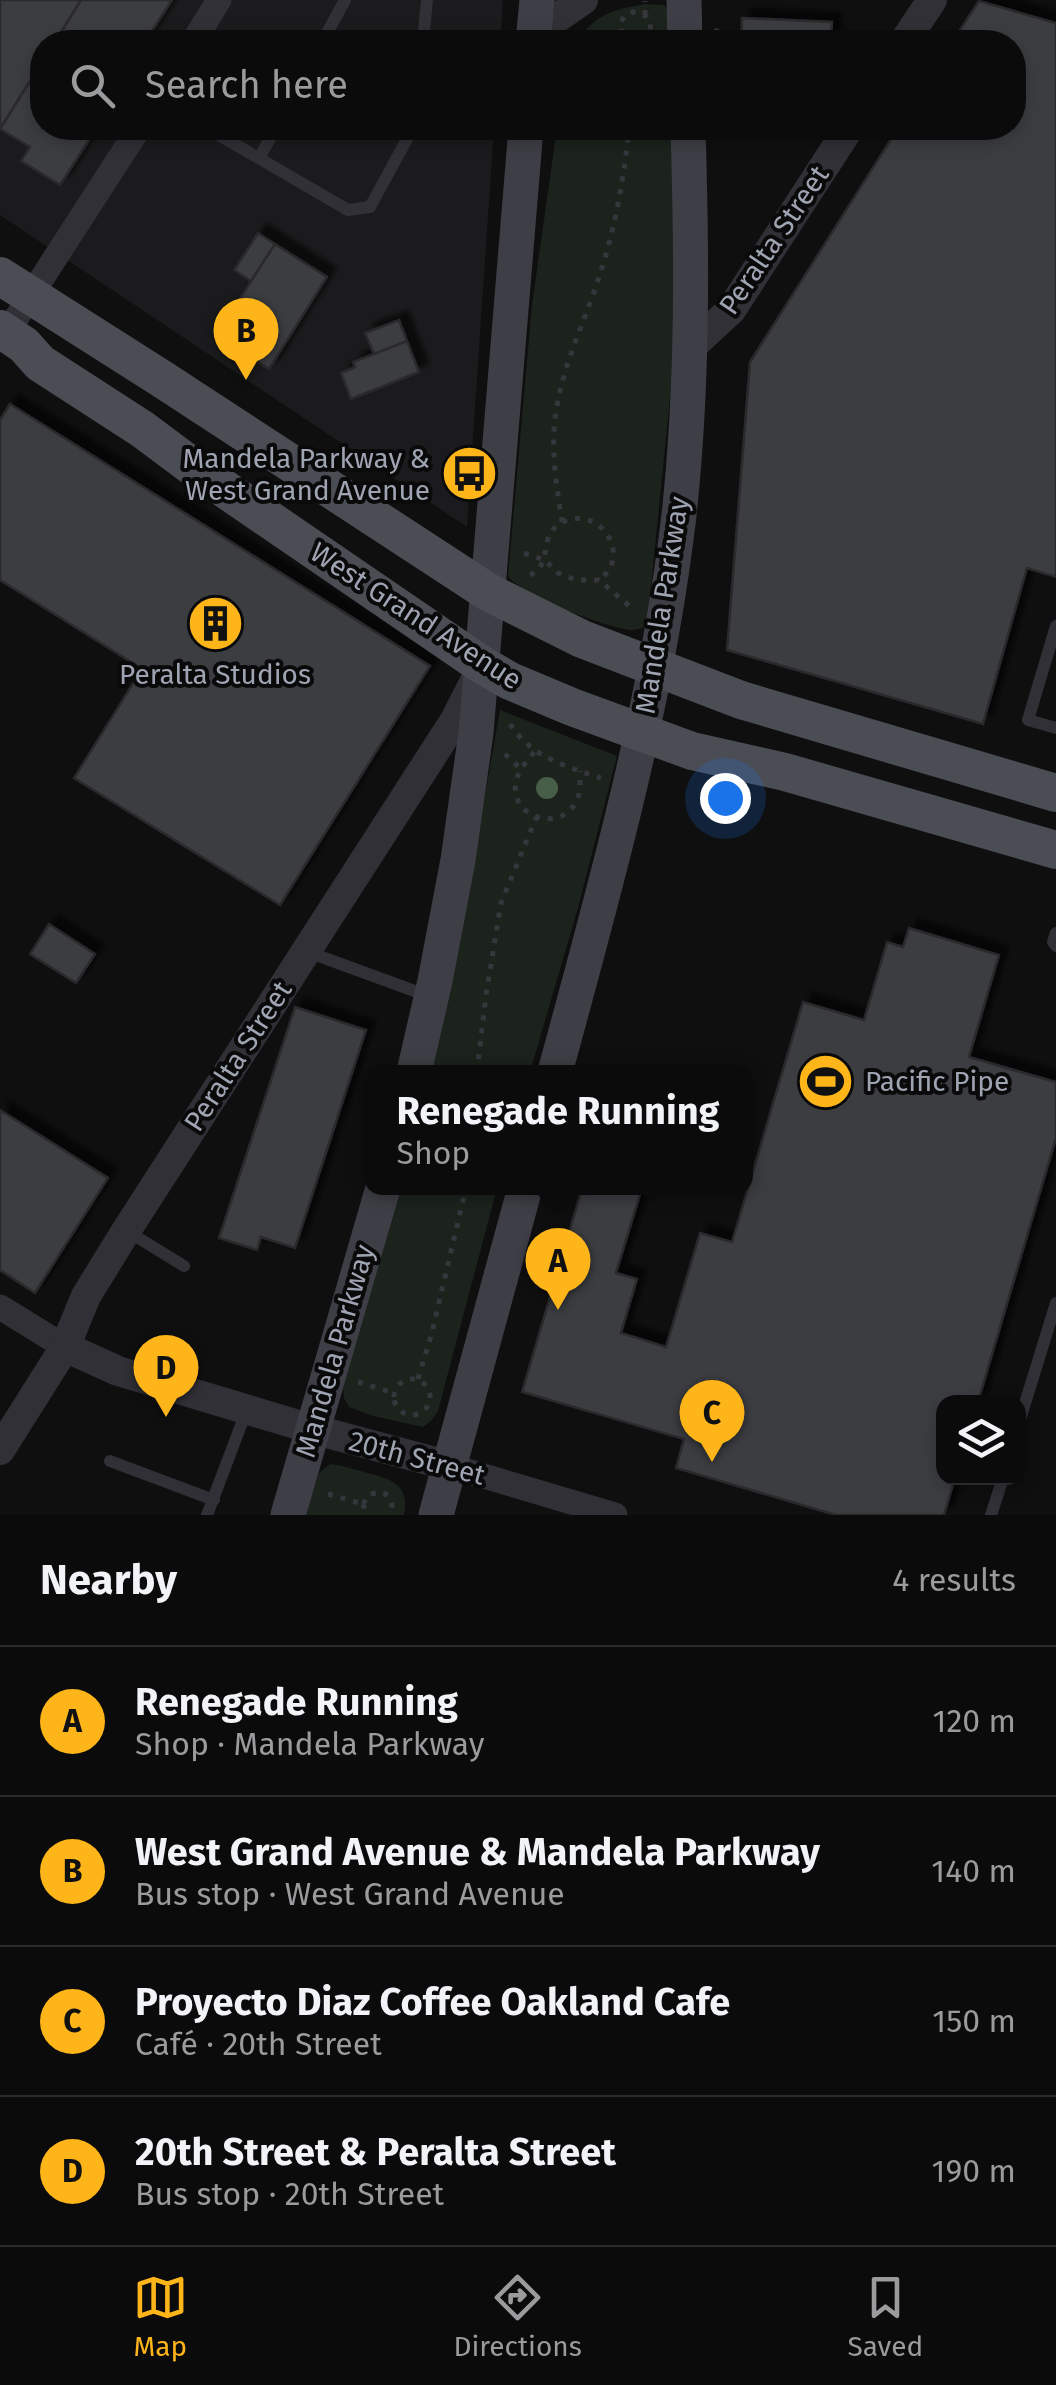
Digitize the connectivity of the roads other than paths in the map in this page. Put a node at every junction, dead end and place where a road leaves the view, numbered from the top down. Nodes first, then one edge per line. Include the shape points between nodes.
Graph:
1 (219, 0) edge
2 (345, 0) edge
3 (427, 0) edge
4 (584, 0) edge
5 (684, 0) edge
6 (932, 0) edge
7 (535, 26) edge
8 (200, 30) edge
9 (329, 30) edge
10 (424, 30) edge
11 (685, 30) edge
12 (912, 30) edge
13 (130, 140) edge
14 (228, 140) edge
15 (269, 140) edge
16 (407, 140) edge
17 (525, 140) edge
18 (688, 140) edge
19 (842, 140) edge
20 (259, 158) junction
21 (0, 266) edge
22 (16, 286) edge
23 (2, 340) edge
24 (691, 347) junction
25 (503, 586) junction
26 (1056, 626) edge
27 (482, 665) junction
28 (655, 668) junction
29 (1056, 728) edge
30 (643, 733) junction
31 (1056, 792) edge
32 (1056, 850) edge
33 (306, 951) junction
34 (432, 997) junction
35 (416, 1065) edge
36 (558, 1065) edge
37 (381, 1195) edge
38 (523, 1195) edge
39 (126, 1231) junction
40 (184, 1266) dead end
41 (1056, 1303) edge
42 (0, 1307) edge
43 (65, 1347) junction
44 (1026, 1400) edge
45 (247, 1410) junction
46 (312, 1429) junction
47 (0, 1450) edge
48 (110, 1461) dead end
49 (450, 1466) junction
50 (1001, 1485) edge
51 (214, 1500) junction
52 (207, 1515) edge
53 (288, 1515) edge
54 (436, 1515) edge
55 (615, 1515) edge
56 (991, 1515) edge

1 - 8 street
2 - 9 lane
3 - 10 lane
4 - 7 street
5 - 11 main road
6 - 12 street
13 - 22 street
14 - 20 lane
15 - 20 lane
16 - 20 lane via 370,207 348,210
17 - 25 main road
18 - 24 main road, Mandela Parkway
19 - 24 street, Peralta Street via 731,310
21 - 22 street
22 - 23 street
22 - 25 main road
23 - 27 main road, West Grand Avenue via 24,346 40,364
24 - 28 main road, Mandela Parkway via 679,515
25 - 27 main road
25 - 28 main road via 582,639
26 - 29 lane via 1028,720
27 - 30 main road, West Grand Avenue
27 - 33 street, Peralta Street via 456,720
27 - 34 main road via 458,860
28 - 30 main road, Mandela Parkway
28 - 31 main road via 813,723
30 - 32 main road, West Grand Avenue
30 - 36 main road, Mandela Parkway
33 - 34 lane
33 - 39 street, Peralta Street
34 - 35 main road
37 - 46 main road, Mandela Parkway
38 - 49 main road
39 - 40 lane
39 - 43 street, Peralta Street via 86,1296
41 - 44 lane
42 - 43 street, 20th Street
43 - 45 street, 20th Street
43 - 47 street, Peralta Street
45 - 46 street, 20th Street
45 - 51 lane
46 - 49 street, 20th Street
46 - 53 main road, Mandela Parkway
48 - 51 lane
49 - 54 main road
49 - 55 street, 20th Street
50 - 56 lane
51 - 52 lane

